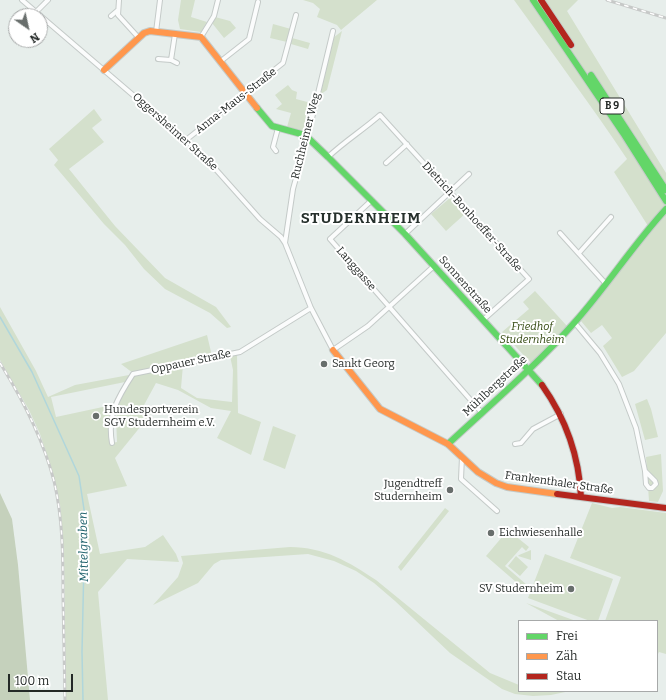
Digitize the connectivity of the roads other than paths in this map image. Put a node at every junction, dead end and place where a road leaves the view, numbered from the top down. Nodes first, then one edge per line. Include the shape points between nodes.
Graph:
1 (22, 0) edge
2 (48, 0) edge
3 (119, 0) edge
4 (160, 0) edge
5 (218, 0) edge
6 (529, 0) edge
7 (537, 1) edge
8 (258, 2) dead end
9 (31, 8) edge
10 (40, 8) edge
11 (118, 10) junction
12 (296, 15) dead end
13 (111, 16) dead end
14 (48, 22) edge
15 (333, 30) dead end
16 (156, 32) junction
17 (175, 34) junction
18 (138, 37) junction
19 (201, 37) junction
20 (158, 59) dead end
21 (171, 60) junction
22 (221, 61) junction
23 (177, 63) dead end
24 (104, 70) junction
25 (246, 93) junction
26 (278, 128) junction
27 (307, 136) junction
28 (186, 140) junction
29 (407, 144) junction
30 (276, 151) dead end
31 (328, 157) junction
32 (386, 164) dead end
33 (469, 174) dead end
34 (666, 190) edge
35 (450, 192) junction
36 (372, 200) junction
37 (666, 201) edge
38 (666, 209) edge
39 (611, 217) dead end
40 (560, 232) dead end
41 (405, 234) junction
42 (285, 243) junction
43 (578, 253) junction
44 (434, 266) junction
45 (606, 284) junction
46 (389, 307) junction
47 (311, 308) junction
48 (483, 320) junction
49 (575, 323) junction
50 (333, 350) junction
51 (528, 370) junction
52 (482, 413) junction
53 (561, 414) junction
54 (112, 443) dead end
55 (448, 444) junction
56 (515, 444) dead end
57 (462, 457) junction
58 (645, 470) dead end
59 (580, 497) junction
60 (666, 508) edge
61 (497, 511) dead end

1 - 9 street, Oggersheimer Straße
2 - 10 street
3 - 11 street
4 - 16 street
5 - 19 street via 214,16
6 - 7 main road
7 - 34 main road, B 9 via 620,117
7 - 37 main road, B 9
8 - 22 street via 249,39
11 - 13 street
11 - 18 street via 118,15
12 - 25 street, Anna-Maus-Straße via 283,63
14 - 24 street, Oggersheimer Straße
15 - 27 street, Ruchheimer Weg
16 - 17 main road
16 - 18 main road via 150,31
17 - 19 main road
17 - 21 street
18 - 24 main road
19 - 22 main road, Sonnenstraße
20 - 21 street
21 - 23 street
22 - 25 main road, Sonnenstraße
24 - 28 street, Oggersheimer Straße
25 - 26 main road, Sonnenstraße via 272,126
25 - 28 street, Anna-Maus-Straße
26 - 27 main road, Sonnenstraße
26 - 30 street via 273,147
27 - 31 main road, Sonnenstraße
27 - 42 street, Ruchheimer Weg via 293,189
28 - 42 street, Oggersheimer Straße via 216,168 260,219
29 - 31 street, Dietrich-Bonhoeffer-Straße via 380,115
29 - 32 street
29 - 35 street, Dietrich-Bonhoeffer-Straße
31 - 36 main road, Sonnenstraße
33 - 35 street
35 - 41 street
35 - 48 street, Dietrich-Bonhoeffer-Straße via 529,279
36 - 41 main road, Sonnenstraße
36 - 46 street, Langgasse via 330,239
38 - 45 main road, Mühlbergstraße
39 - 43 street
40 - 43 street
41 - 44 main road, Sonnenstraße
42 - 47 street, Oggersheimer Straße
43 - 45 street
44 - 46 street
44 - 48 main road, Sonnenstraße
45 - 49 main road, Mühlbergstraße
46 - 50 street via 368,326
46 - 52 street
47 - 50 street, Oggersheimer Straße
47 - 54 street, Oppauer Straße via 240,352 133,374 114,407 111,418
48 - 51 main road, Sonnenstraße
49 - 51 main road, Mühlbergstraße
49 - 58 street via 608,364 626,399 636,428
50 - 55 main road, Frankenthaler Straße via 380,409
51 - 52 main road, Mühlbergstraße
51 - 53 main road, Sonnenstraße
52 - 55 main road, Mühlbergstraße
53 - 56 street via 533,429 521,443
53 - 59 main road, Sonnenstraße via 579,470
55 - 57 main road, Frankenthaler Straße
57 - 59 main road, Frankenthaler Straße via 478,472 507,487
57 - 61 street via 461,479
59 - 60 main road, Frankenthaler Straße

